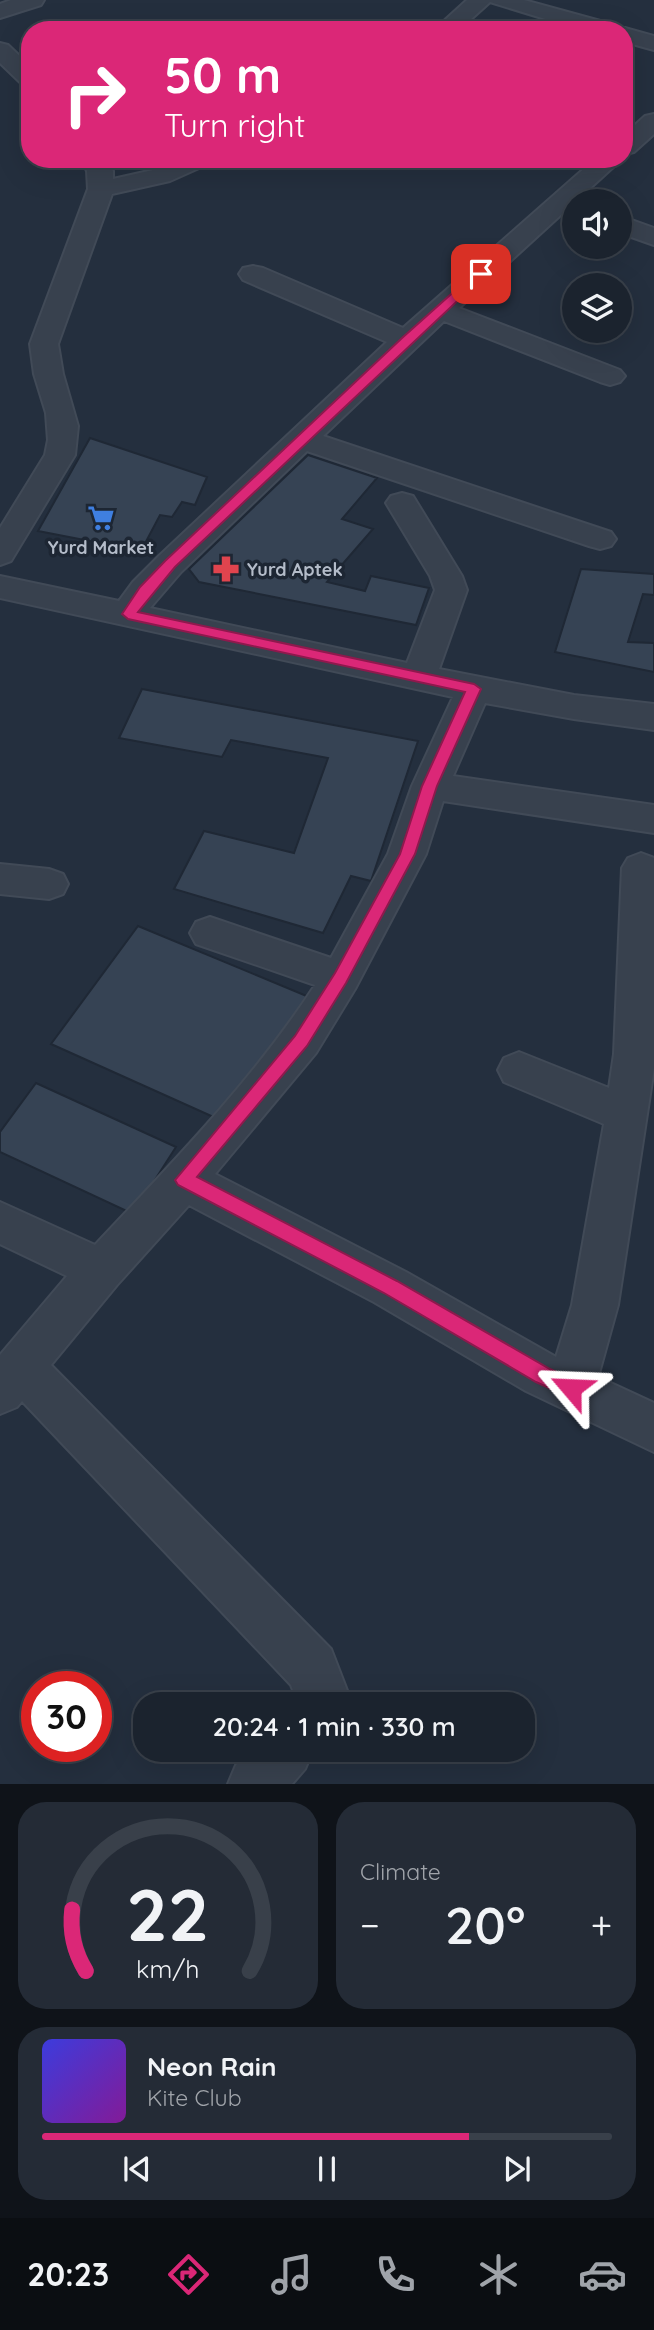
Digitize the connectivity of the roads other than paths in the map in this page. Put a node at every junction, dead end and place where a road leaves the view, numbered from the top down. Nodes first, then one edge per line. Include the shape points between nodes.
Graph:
1 (33, 0) edge
2 (480, 0) edge
3 (499, 0) edge
4 (0, 11) edge
5 (456, 21) edge
6 (575, 21) edge
7 (633, 37) edge
8 (654, 43) edge
9 (0, 50) edge
10 (21, 70) edge
11 (654, 121) edge
12 (633, 139) edge
13 (98, 168) edge
14 (179, 168) edge
15 (602, 168) edge
16 (101, 189) junction
17 (583, 189) edge
18 (562, 210) edge
19 (632, 229) edge
20 (654, 237) edge
21 (253, 274) dead end
22 (440, 310) junction
23 (406, 340) junction
24 (610, 376) dead end
25 (302, 439) junction
26 (402, 503) dead end
27 (600, 540) dead end
28 (0, 554) edge
29 (0, 587) edge
30 (128, 614) junction
31 (419, 677) junction
32 (474, 689) junction
33 (654, 717) edge
34 (430, 786) junction
35 (654, 819) edge
36 (641, 868) dead end
37 (0, 878) edge
38 (49, 884) dead end
39 (211, 933) dead end
40 (341, 978) junction
41 (519, 1070) dead end
42 (627, 1114) junction
43 (184, 1180) junction
44 (0, 1222) edge
45 (101, 1270) junction
46 (11, 1380) edge
47 (571, 1388) junction
48 (654, 1428) edge
49 (321, 1692) edge
50 (275, 1762) edge
51 (255, 1784) edge

1 - 4 street
2 - 5 street
3 - 6 street
7 - 8 street
9 - 10 street
11 - 12 street
13 - 16 street
14 - 16 street
15 - 17 street
16 - 28 street via 44,344 46,371 66,437 60,455
18 - 22 street
19 - 20 street
21 - 23 street
22 - 23 street
22 - 24 street
23 - 25 street
25 - 27 street
25 - 30 street via 170,564
26 - 31 street via 451,590
29 - 30 street
30 - 31 street
31 - 32 street
32 - 33 street
32 - 34 street
34 - 35 street
34 - 40 street via 407,854
36 - 42 street via 635,1054
37 - 38 street
39 - 40 street
40 - 43 street via 301,1041
41 - 42 street
42 - 47 street via 595,1305
43 - 45 street
43 - 47 street
44 - 45 street
45 - 46 street
46 - 49 street via 312,1668
47 - 48 street
50 - 51 street

